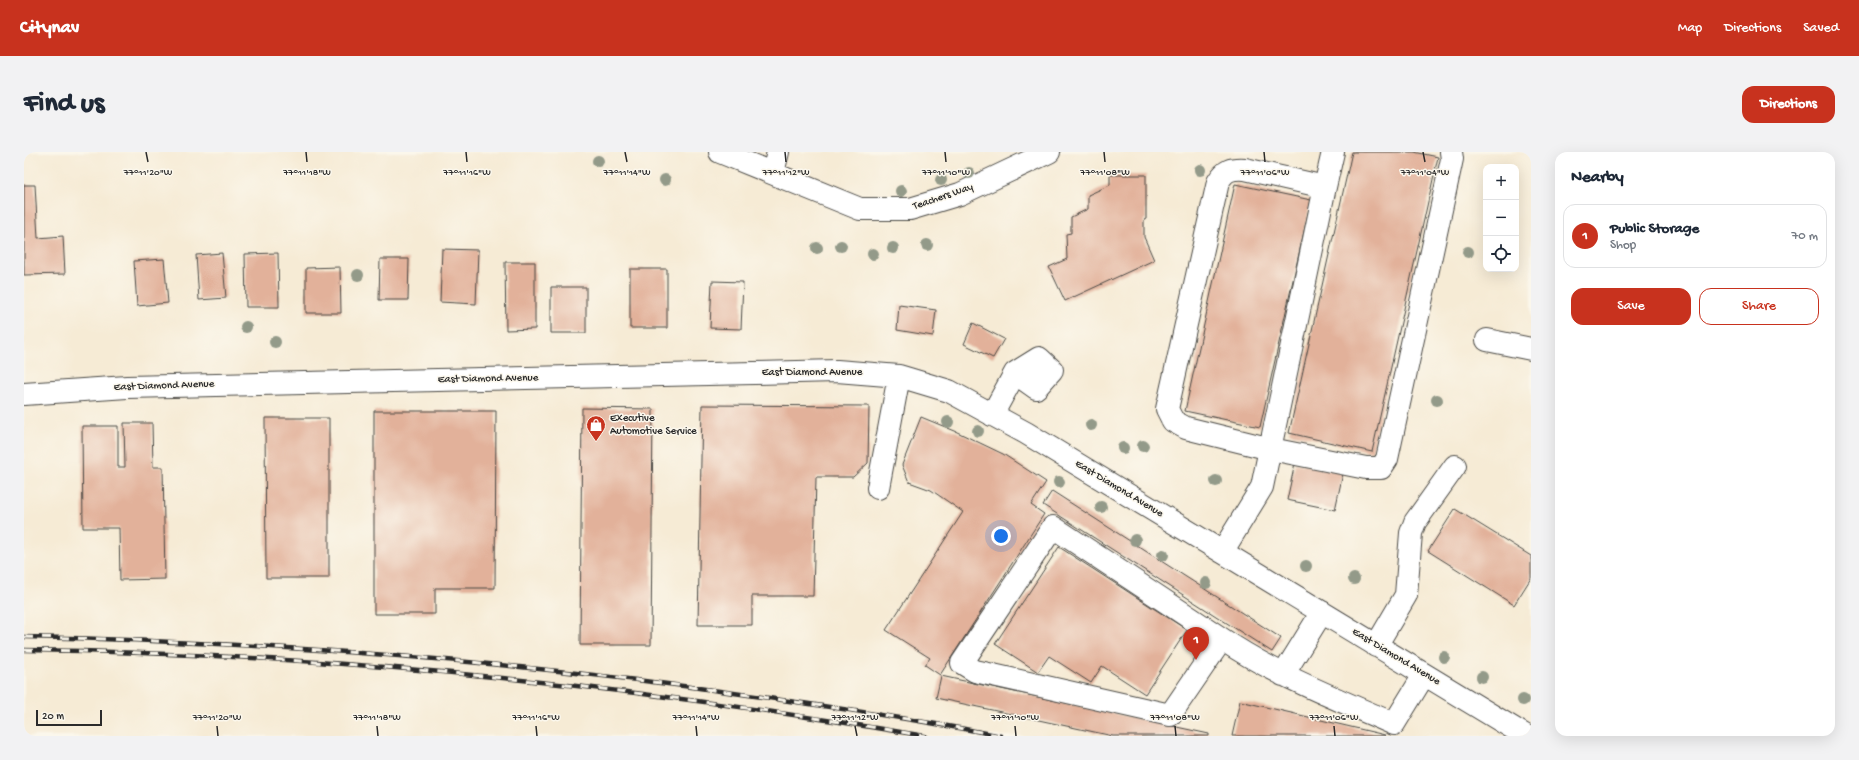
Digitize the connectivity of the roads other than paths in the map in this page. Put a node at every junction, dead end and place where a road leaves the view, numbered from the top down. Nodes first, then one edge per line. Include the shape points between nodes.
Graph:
1 (1049, 152) edge
2 (1333, 152) edge
3 (1451, 152) edge
4 (726, 153) edge
5 (775, 162) edge
6 (1325, 187) junction
7 (1487, 340) dead end
8 (1531, 349) edge
9 (1015, 373) dead end
10 (899, 376) junction
11 (24, 394) edge
12 (992, 415) junction
13 (1271, 449) junction
14 (1455, 466) dead end
15 (878, 488) dead end
16 (1222, 552) junction
17 (1322, 612) junction
18 (1222, 639) junction
19 (1376, 646) junction
20 (1424, 675) junction
21 (1283, 676) junction
22 (1526, 736) edge

1 - 5 street, Teachers Way via 960,194 910,209 860,209
2 - 6 street
3 - 13 street via 1452,159 1387,459 1381,468 1366,468
4 - 5 street, Teachers Way
6 - 13 street
6 - 13 street via 1245,169 1232,168 1223,173 1218,182 1170,394 1167,409 1173,422 1186,428
7 - 8 street
9 - 12 street
10 - 11 street, East Diamond Avenue via 837,371 784,372 127,386
10 - 12 street, East Diamond Avenue via 949,391
10 - 15 street
12 - 16 street, East Diamond Avenue
13 - 16 street via 1262,487
14 - 19 street via 1415,522 1411,532 1406,595
16 - 17 street, East Diamond Avenue
17 - 19 street, East Diamond Avenue
17 - 21 street
18 - 18 street via 1170,715 975,671 962,663 1053,527
18 - 21 street
19 - 20 street, East Diamond Avenue
20 - 21 street via 1394,724
20 - 22 street, East Diamond Avenue

